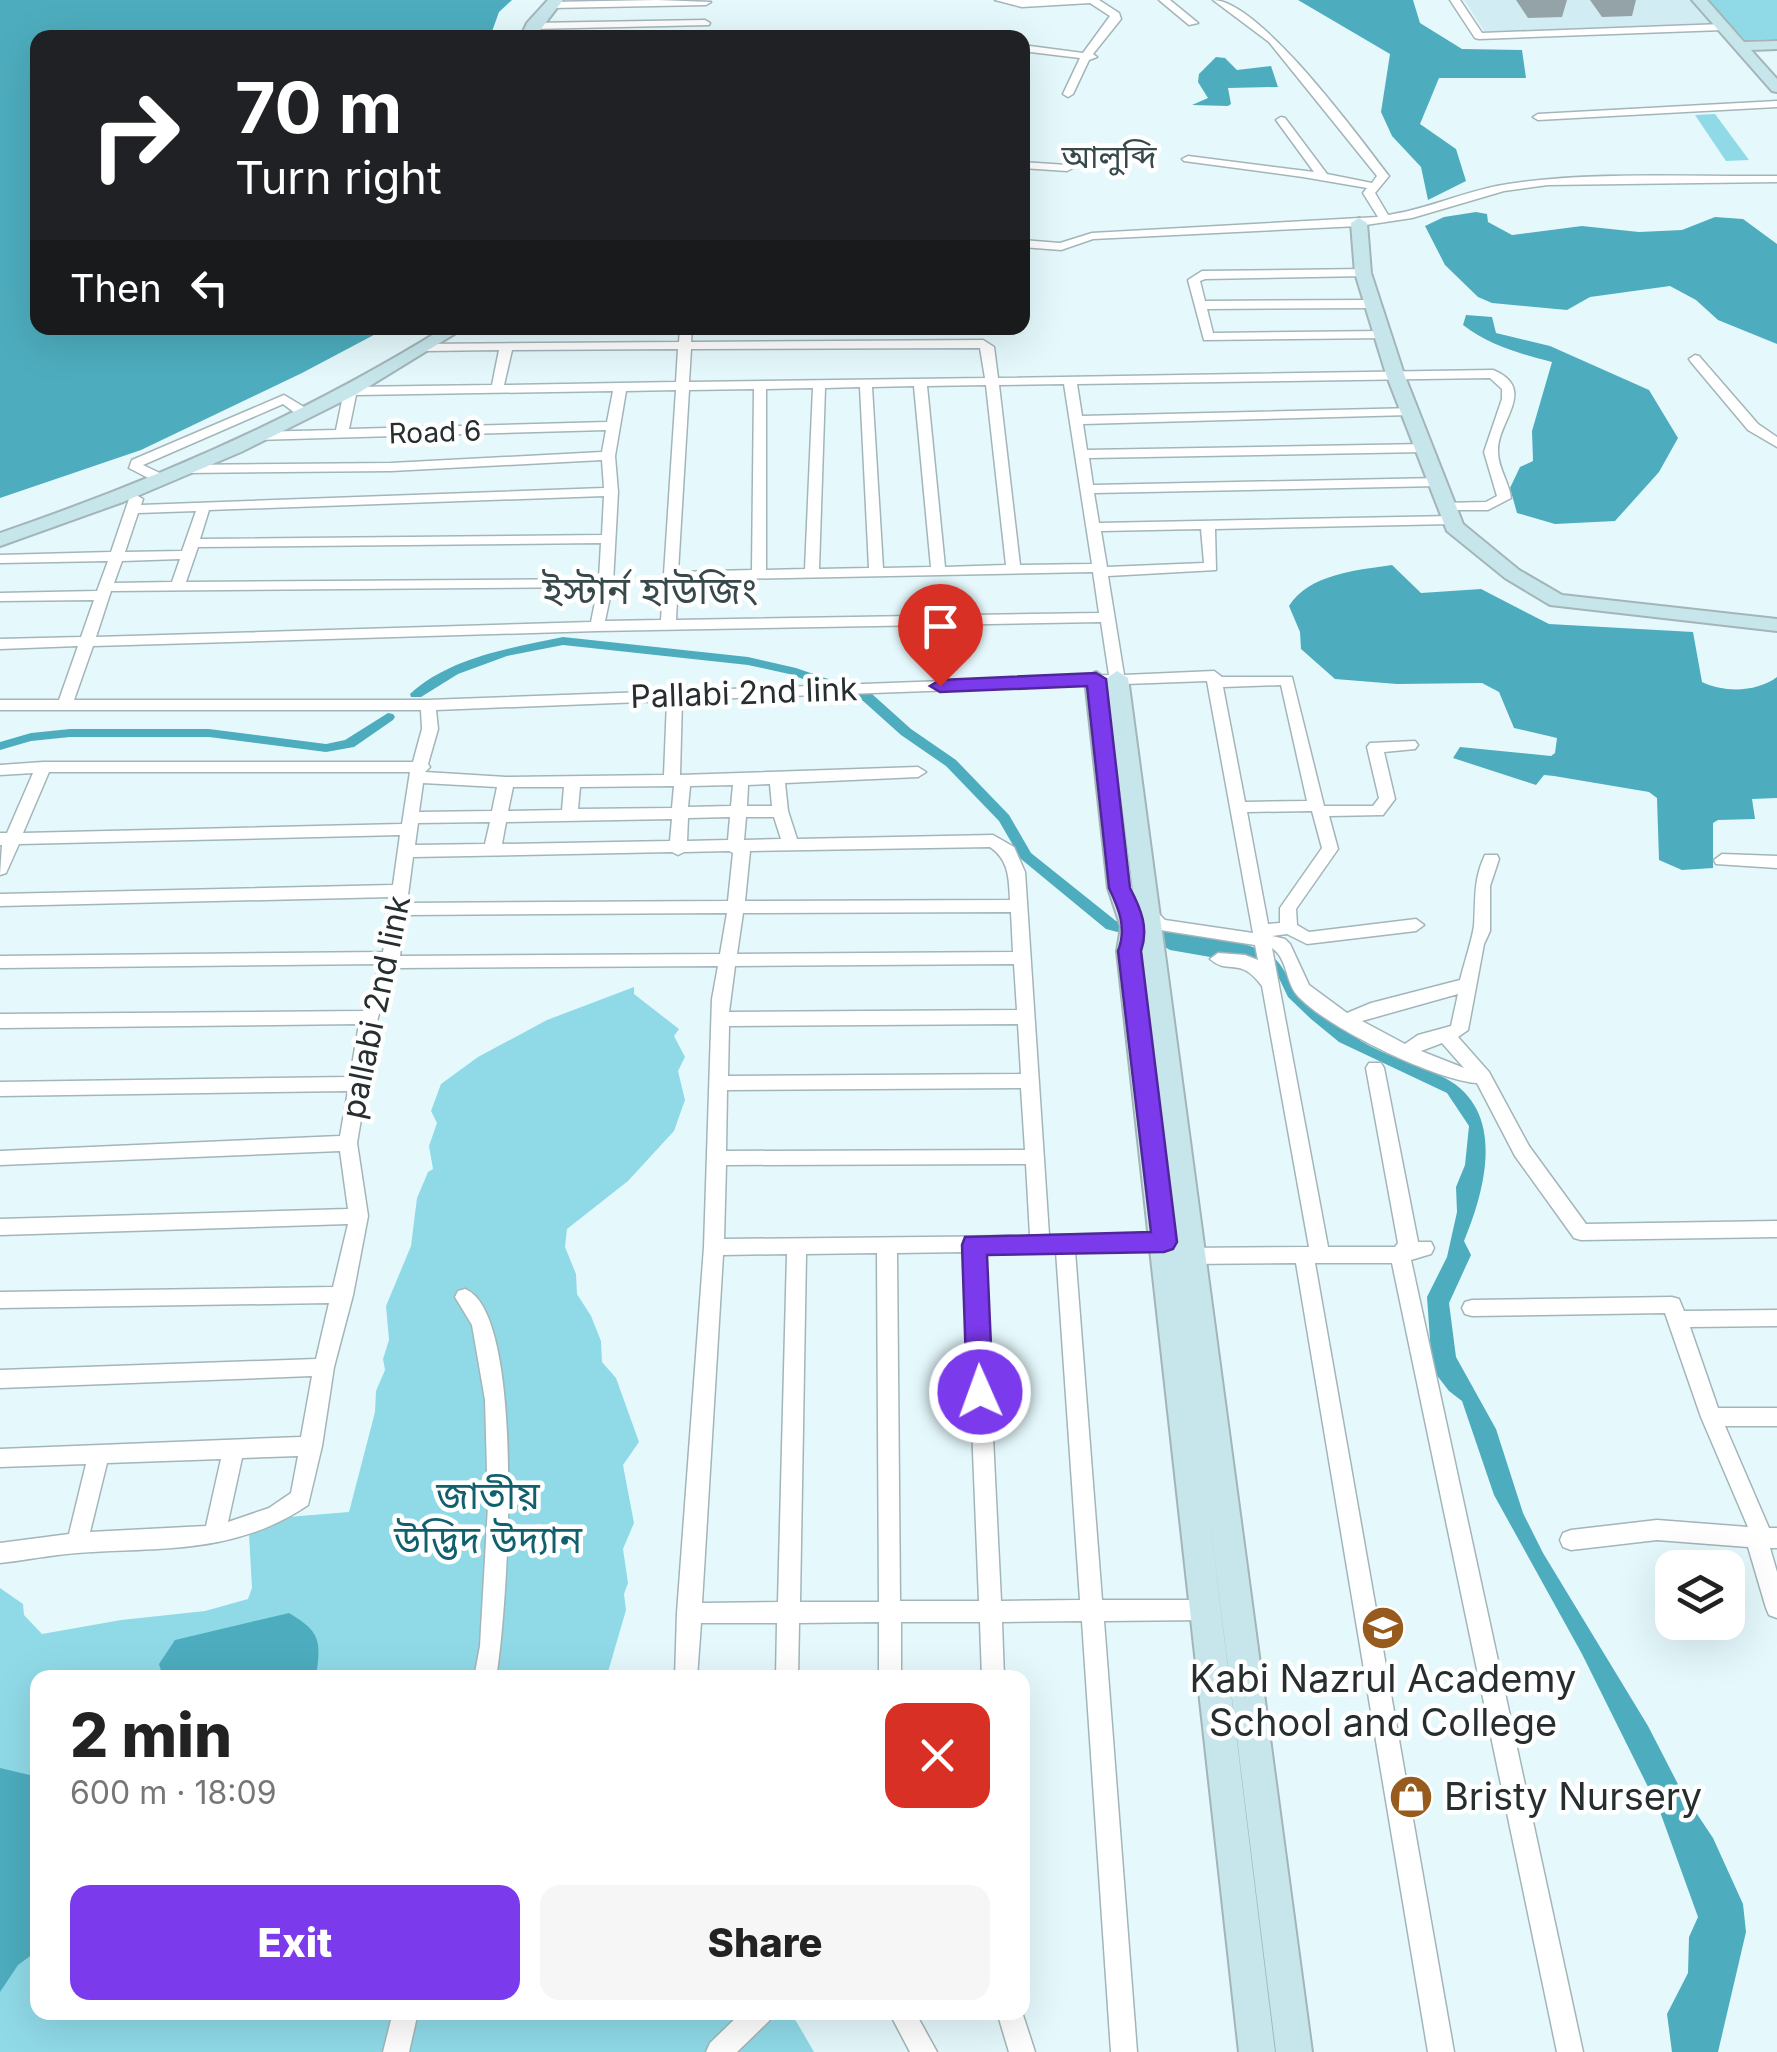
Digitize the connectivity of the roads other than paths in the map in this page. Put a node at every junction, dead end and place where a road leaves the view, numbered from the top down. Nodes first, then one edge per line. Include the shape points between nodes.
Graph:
1 (1000, 0) edge
2 (1164, 0) edge
3 (1218, 0) edge
4 (1455, 0) edge
5 (1699, 0) edge
6 (706, 1) edge
7 (554, 2) edge
8 (705, 23) junction
9 (1193, 23) dead end
10 (1723, 27) junction
11 (532, 30) edge
12 (569, 30) edge
13 (705, 30) edge
14 (1777, 45) edge
15 (1740, 46) junction
16 (1030, 49) edge
17 (1089, 56) junction
18 (1777, 88) edge
19 (1068, 94) dead end
20 (1777, 104) edge
21 (1538, 117) dead end
22 (1281, 120) dead end
23 (1188, 158) dead end
24 (1030, 166) edge
25 (1067, 168) dead end
26 (1322, 175) junction
27 (1777, 178) edge
28 (1372, 186) junction
29 (1385, 219) junction
30 (1359, 224) junction
31 (1030, 244) edge
32 (1363, 273) junction
33 (1200, 304) junction
34 (1373, 304) junction
35 (444, 335) edge
36 (686, 335) edge
37 (1384, 335) junction
38 (685, 346) junction
39 (426, 347) junction
40 (506, 348) junction
41 (1695, 359) dead end
42 (1395, 374) junction
43 (1070, 381) junction
44 (995, 382) junction
45 (920, 384) junction
46 (866, 385) junction
47 (760, 386) junction
48 (819, 386) junction
49 (620, 387) junction
50 (682, 387) junction
51 (497, 389) junction
52 (350, 391) junction
53 (1410, 412) junction
54 (304, 413) junction
55 (1076, 420) junction
56 (614, 426) junction
57 (342, 434) junction
58 (255, 436) junction
59 (1777, 443) edge
60 (1425, 448) junction
61 (1081, 454) junction
62 (608, 456) junction
63 (183, 469) junction
64 (162, 479) junction
65 (1438, 482) junction
66 (139, 488) junction
67 (1087, 489) junction
68 (610, 492) junction
69 (204, 506) junction
70 (134, 509) junction
71 (1451, 518) junction
72 (1208, 525) junction
73 (1093, 527) junction
74 (606, 538) junction
75 (0, 540) edge
76 (188, 549) junction
77 (118, 556) junction
78 (0, 559) edge
79 (1013, 569) junction
80 (1100, 570) junction
81 (938, 571) junction
82 (876, 572) junction
83 (759, 574) junction
84 (812, 574) junction
85 (671, 576) junction
86 (606, 582) junction
87 (178, 586) junction
88 (106, 591) junction
89 (0, 597) edge
90 (1107, 617) junction
91 (668, 625) junction
92 (1777, 625) edge
93 (598, 626) junction
94 (89, 643) junction
95 (0, 644) edge
96 (1106, 678) junction
97 (1215, 682) junction
98 (675, 694) junction
99 (0, 705) edge
100 (66, 705) junction
101 (428, 706) junction
102 (1410, 745) dead end
103 (42, 767) junction
104 (0, 770) edge
105 (419, 772) junction
106 (918, 772) dead end
107 (777, 779) junction
108 (677, 780) junction
109 (741, 780) junction
110 (506, 782) junction
111 (572, 782) junction
112 (1239, 807) junction
113 (1318, 808) junction
114 (737, 812) junction
115 (780, 812) junction
116 (681, 814) junction
117 (570, 815) junction
118 (549, 816) junction
119 (499, 819) junction
120 (412, 824) junction
121 (6, 839) edge
122 (790, 842) junction
123 (738, 848) junction
124 (678, 849) junction
125 (408, 850) junction
126 (543, 850) junction
127 (492, 851) junction
128 (1491, 859) dead end
129 (1722, 860) dead end
130 (1777, 862) edge
131 (0, 869) edge
132 (0, 900) edge
133 (399, 900) junction
134 (736, 906) junction
135 (1018, 906) junction
136 (1416, 925) dead end
137 (1289, 928) junction
138 (1140, 932) junction
139 (1262, 937) junction
140 (1020, 958) junction
141 (727, 959) junction
142 (1218, 959) dead end
143 (390, 960) junction
144 (0, 962) edge
145 (1467, 985) junction
146 (1302, 989) junction
147 (1275, 996) junction
148 (368, 1017) junction
149 (1024, 1017) junction
150 (723, 1019) junction
151 (1348, 1020) junction
152 (0, 1021) edge
153 (1446, 1036) junction
154 (1407, 1051) junction
155 (1375, 1068) dead end
156 (1483, 1077) junction
157 (1028, 1081) junction
158 (719, 1082) junction
159 (358, 1084) junction
160 (0, 1089) edge
161 (348, 1142) junction
162 (1033, 1157) junction
163 (0, 1158) edge
164 (716, 1158) junction
165 (359, 1216) junction
166 (0, 1228) edge
167 (1777, 1229) edge
168 (1040, 1243) junction
169 (1064, 1243) junction
170 (974, 1245) junction
171 (797, 1246) junction
172 (887, 1246) junction
173 (714, 1247) junction
174 (1424, 1248) dead end
175 (1173, 1251) junction
176 (1312, 1255) junction
177 (1400, 1255) junction
178 (343, 1295) junction
179 (466, 1297) dead end
180 (0, 1300) edge
181 (1472, 1308) dead end
182 (1777, 1318) edge
183 (1677, 1319) junction
184 (324, 1367) junction
185 (0, 1379) edge
186 (1777, 1417) edge
187 (1711, 1418) junction
188 (312, 1446) junction
189 (234, 1449) junction
190 (98, 1454) junction
191 (0, 1458) edge
192 (214, 1534) junction
193 (1765, 1538) edge
194 (1571, 1540) dead end
195 (77, 1543) junction
196 (0, 1553) edge
197 (1777, 1608) edge
198 (1207, 1610) junction
199 (1093, 1611) junction
200 (890, 1612) junction
201 (989, 1612) junction
202 (688, 1613) junction
203 (789, 1613) junction
204 (486, 1670) edge
205 (686, 1670) edge
206 (787, 1670) edge
207 (890, 1670) edge
208 (992, 1670) edge
209 (404, 2020) edge
210 (752, 2020) edge
211 (906, 2020) edge
212 (1012, 2020) edge
213 (396, 2052) edge
214 (719, 2052) edge
215 (924, 2052) edge
216 (1022, 2052) edge
217 (1124, 2052) edge
218 (1257, 2052) edge
219 (1294, 2052) edge
220 (1441, 2052) edge
221 (1570, 2052) edge

1 - 17 street via 1092,0 1116,19 1088,48
2 - 9 street
3 - 28 street via 1296,66 1383,176
4 - 10 street via 1480,36
5 - 10 street
6 - 7 street
6 - 8 street
7 - 11 street
8 - 12 street
8 - 13 street
10 - 15 street
14 - 15 street
15 - 18 street
16 - 17 street
17 - 19 street
20 - 21 street
22 - 26 street
23 - 26 street
24 - 25 street
26 - 28 street
27 - 29 street via 1528,184
28 - 29 street via 1371,200
29 - 30 street
30 - 31 street
30 - 32 street
32 - 33 street via 1202,275 1194,280
32 - 34 street
33 - 34 street
33 - 37 street via 1212,338
34 - 37 street
35 - 39 street
36 - 38 street
37 - 42 street
38 - 40 street
38 - 44 street via 983,344
38 - 50 street
39 - 40 street
39 - 52 street
40 - 51 street
41 - 59 street via 1753,426
42 - 43 street
42 - 53 street
42 - 71 street via 1485,373 1504,382 1509,404 1491,446 1504,498
43 - 44 street
43 - 55 street
44 - 45 street
44 - 79 street
45 - 46 street
45 - 81 street
46 - 48 street
46 - 82 street
47 - 48 street
47 - 50 street
47 - 83 street
48 - 84 street
49 - 50 street
49 - 51 street
49 - 56 street
50 - 85 street
51 - 52 street
52 - 54 street
52 - 57 street
53 - 55 street
53 - 60 street
54 - 58 street
54 - 64 street via 284,399 137,464
55 - 61 street
56 - 57 street, Road 6
56 - 62 street
57 - 58 street, Road 6
58 - 63 street
60 - 61 street
60 - 65 street
61 - 67 street
62 - 63 street
62 - 68 street
63 - 64 street
64 - 66 street
65 - 67 street
65 - 71 street
66 - 70 street
66 - 75 street
67 - 73 street
68 - 69 street
68 - 74 street
69 - 70 street
69 - 76 street
70 - 77 street
71 - 72 street
71 - 92 street via 1512,574 1557,601
72 - 73 street
72 - 80 street via 1211,567
73 - 80 street
74 - 76 street
74 - 86 street
76 - 77 street
76 - 87 street
77 - 78 street
77 - 88 street
79 - 80 street
79 - 81 street
80 - 90 street
81 - 82 street
82 - 84 street
83 - 84 street
83 - 85 street
85 - 91 street
86 - 87 street
86 - 93 street
87 - 88 street
88 - 89 street
88 - 94 street
90 - 91 street
90 - 96 street
91 - 93 street
93 - 94 street
94 - 95 street
94 - 100 street
96 - 97 street, Pallabi 2nd link via 1214,676
96 - 98 street, Pallabi 2nd link
96 - 138 street
97 - 112 street
97 - 113 street, Pallabi 2nd link via 1288,680
98 - 101 street, Pallabi 2nd link
98 - 108 street
99 - 100 street, Pallabi 2nd link
100 - 101 street, Pallabi 2nd link
101 - 105 street, pallabi 2nd link via 430,729
102 - 113 street via 1375,747 1386,799 1377,812
103 - 104 street
103 - 105 street
103 - 121 street
105 - 110 street
105 - 120 street, pallabi 2nd link
106 - 107 street
107 - 109 street
107 - 115 street
108 - 109 street
108 - 111 street
108 - 116 street
109 - 114 street
110 - 111 street
110 - 119 street
111 - 117 street
112 - 113 street
112 - 139 street
113 - 137 street via 1330,849 1288,908
114 - 115 street
114 - 116 street
114 - 123 street
115 - 122 street
116 - 117 street
116 - 124 street
117 - 118 street
118 - 119 street
118 - 126 street
119 - 120 street
119 - 127 street
120 - 121 street
120 - 125 street, pallabi 2nd link
121 - 131 street
122 - 123 street
122 - 135 street via 993,841 1008,851 1017,872
123 - 124 street
123 - 134 street
124 - 126 street
125 - 127 street
125 - 133 street, pallabi 2nd link
126 - 127 street
128 - 145 street
129 - 130 street
132 - 133 street
133 - 134 street
133 - 143 street, pallabi 2nd link
134 - 135 street
134 - 141 street
135 - 140 street
136 - 137 street via 1307,938
137 - 139 street
138 - 139 street via 1160,925
138 - 175 street
139 - 146 street via 1290,952
139 - 147 street
140 - 141 street
140 - 149 street
141 - 143 street
141 - 150 street
142 - 147 street via 1252,964 1264,972
143 - 144 street
143 - 148 street, pallabi 2nd link
145 - 151 street
145 - 153 street via 1459,1030
146 - 147 street
146 - 151 street
147 - 176 street
148 - 152 street
148 - 159 street, pallabi 2nd link
149 - 150 street
149 - 157 street
150 - 158 street
151 - 154 street
153 - 154 street
153 - 156 street
154 - 156 street via 1463,1078
155 - 177 street via 1408,1233
156 - 167 street via 1522,1151 1581,1232
157 - 158 street
157 - 162 street
158 - 164 street
159 - 160 street
159 - 161 street, pallabi 2nd link
161 - 163 street, pallabi 2nd link
161 - 165 street
162 - 164 street
162 - 168 street
164 - 173 street
165 - 166 street
165 - 178 street
168 - 169 street
168 - 170 street
169 - 175 street
169 - 199 street
170 - 172 street
170 - 201 street
171 - 172 street
171 - 173 street
171 - 203 street
172 - 200 street
173 - 202 street
174 - 177 street
175 - 176 street
175 - 198 street
175 - 219 street
176 - 177 street
176 - 220 street
177 - 221 street
178 - 180 street
178 - 184 street
179 - 204 street via 482,1323 494,1400 499,1506
181 - 183 street via 1672,1306
182 - 183 street
183 - 187 street
184 - 185 street
184 - 188 street
186 - 187 street
187 - 193 street
188 - 189 street
188 - 192 street via 302,1498 280,1516
189 - 190 street
189 - 192 street
190 - 191 street
190 - 195 street
192 - 195 street
193 - 194 street via 1658,1530
193 - 197 street
195 - 196 street
198 - 199 street
198 - 218 street
199 - 201 street
199 - 217 street
200 - 201 street
200 - 203 street
200 - 207 street
201 - 208 street
202 - 203 street
202 - 205 street
203 - 206 street
209 - 213 street
210 - 214 street
211 - 215 street
212 - 216 street

